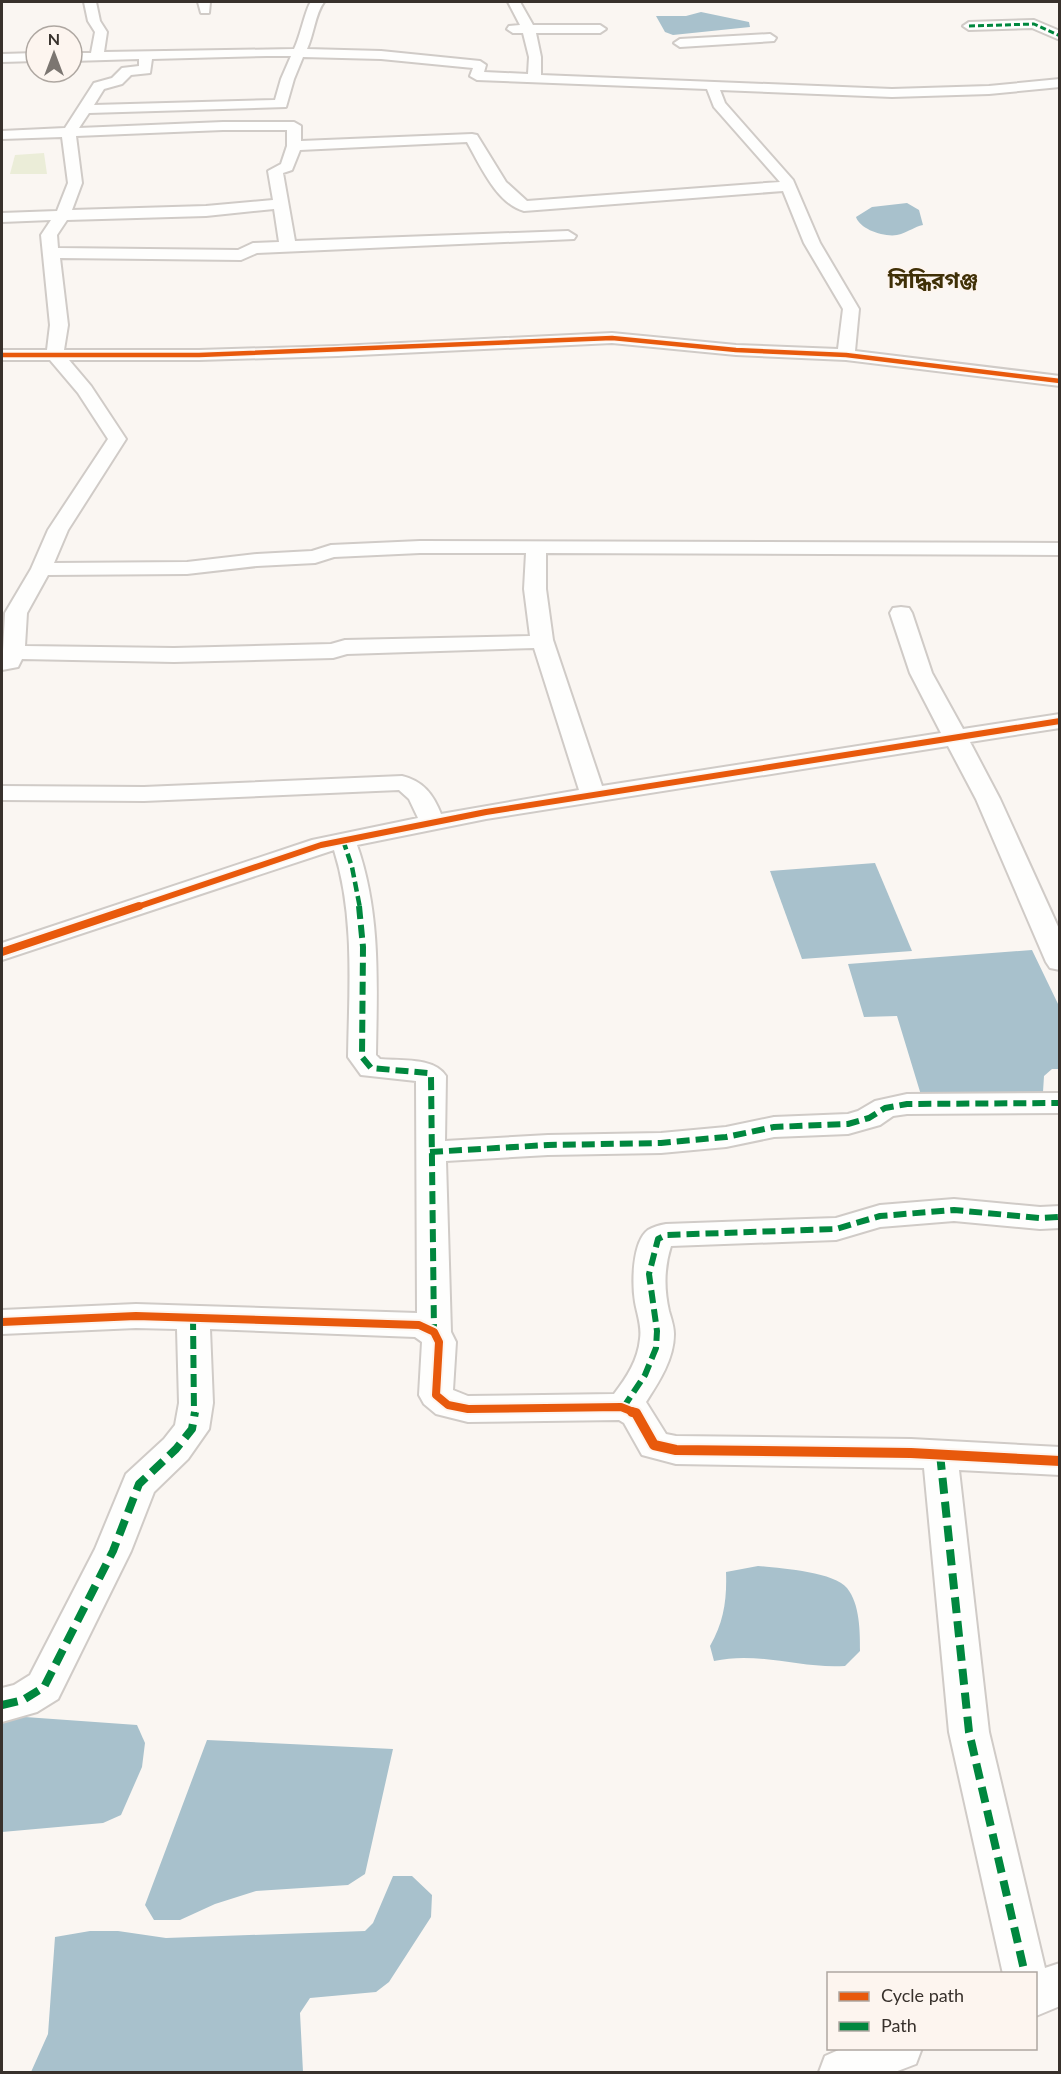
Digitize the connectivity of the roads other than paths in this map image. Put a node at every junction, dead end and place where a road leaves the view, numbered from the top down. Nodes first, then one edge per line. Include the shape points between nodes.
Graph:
1 (90, 2) edge
2 (318, 2) edge
3 (514, 2) edge
4 (969, 26) dead end
5 (513, 28) dead end
6 (527, 28) junction
7 (600, 29) dead end
8 (668, 34) dead end
9 (1059, 36) edge
10 (770, 38) dead end
11 (680, 43) junction
12 (300, 53) junction
13 (146, 54) junction
14 (97, 56) junction
15 (690, 56) dead end
16 (24, 57) edge
17 (84, 57) edge
18 (2, 58) edge
19 (534, 78) junction
20 (702, 82) junction
21 (1059, 83) edge
22 (86, 109) junction
23 (69, 133) junction
24 (2, 135) edge
25 (294, 146) junction
26 (788, 186) junction
27 (280, 204) junction
28 (2, 217) edge
29 (61, 217) junction
30 (567, 236) dead end
31 (288, 246) junction
32 (51, 253) junction
33 (2, 355) edge
34 (55, 355) junction
35 (846, 355) junction
36 (1059, 381) edge
37 (536, 548) junction
38 (1059, 549) edge
39 (41, 569) junction
40 (901, 613) dead end
41 (542, 640) junction
42 (8, 657) edge
43 (1059, 721) edge
44 (955, 738) junction
45 (2, 794) edge
46 (593, 795) junction
47 (432, 822) junction
48 (343, 840) junction
49 (2, 952) edge
50 (1059, 962) edge
51 (1059, 1103) edge
52 (430, 1152) junction
53 (1059, 1217) edge
54 (193, 1317) junction
55 (2, 1322) edge
56 (434, 1332) junction
57 (623, 1408) junction
58 (940, 1454) junction
59 (1059, 1461) edge
60 (2, 1705) edge
61 (1025, 1972) edge
62 (1059, 1984) edge
63 (1037, 1993) edge
64 (898, 2050) edge
65 (841, 2073) edge

1 - 14 street via 101,32
2 - 12 street via 313,6
3 - 6 street
4 - 9 street via 1034,24
5 - 6 street
6 - 7 street
6 - 19 street via 536,69
8 - 11 street
10 - 11 street
11 - 15 street
12 - 13 street
12 - 19 street via 480,64 477,76
12 - 22 street via 283,82 281,104
13 - 14 street
13 - 22 street via 145,70 127,71 117,81 99,86
14 - 17 street
16 - 18 street
19 - 20 street
20 - 21 street via 892,93
20 - 26 street
22 - 23 street
23 - 24 street
23 - 25 street via 294,126
23 - 29 street via 75,183
25 - 26 street via 472,138 490,170 524,206
25 - 27 street via 287,167 275,171
26 - 35 street via 812,243 851,309
27 - 29 street
27 - 31 street
28 - 29 street
29 - 32 street via 49,234
30 - 31 street
31 - 32 street via 253,248 241,255
32 - 34 street via 59,325
33 - 34 street
34 - 35 street via 338,351 590,338
34 - 39 street via 85,390 117,440 58,530
35 - 36 street
37 - 38 street
37 - 39 street via 331,551 315,557 187,568
37 - 41 street via 535,590
39 - 42 street via 16,614
40 - 44 street via 921,673
41 - 42 street via 345,647 333,651
41 - 46 street
43 - 44 street
44 - 46 street
44 - 50 street via 988,799
45 - 47 street via 144,794 402,783 418,792
46 - 47 street
47 - 48 street
48 - 49 street via 290,854
48 - 52 street via 353,867 364,930 362,1057 371,1068 428,1073 431,1077
51 - 52 street via 907,1104 885,1108 848,1124 774,1127 726,1137
52 - 56 street
53 - 57 street via 954,1210 880,1216 836,1228 666,1235 658,1239 648,1270 658,1335 654,1355
54 - 55 street
54 - 56 street via 398,1323 419,1325
54 - 60 street via 196,1403 192,1429 140,1484 113,1551 44,1687 23,1700
56 - 57 street via 439,1342 436,1395 448,1405
57 - 58 street via 636,1413 654,1444 676,1450
58 - 59 street
58 - 61 street via 969,1732
62 - 63 street
64 - 65 street

